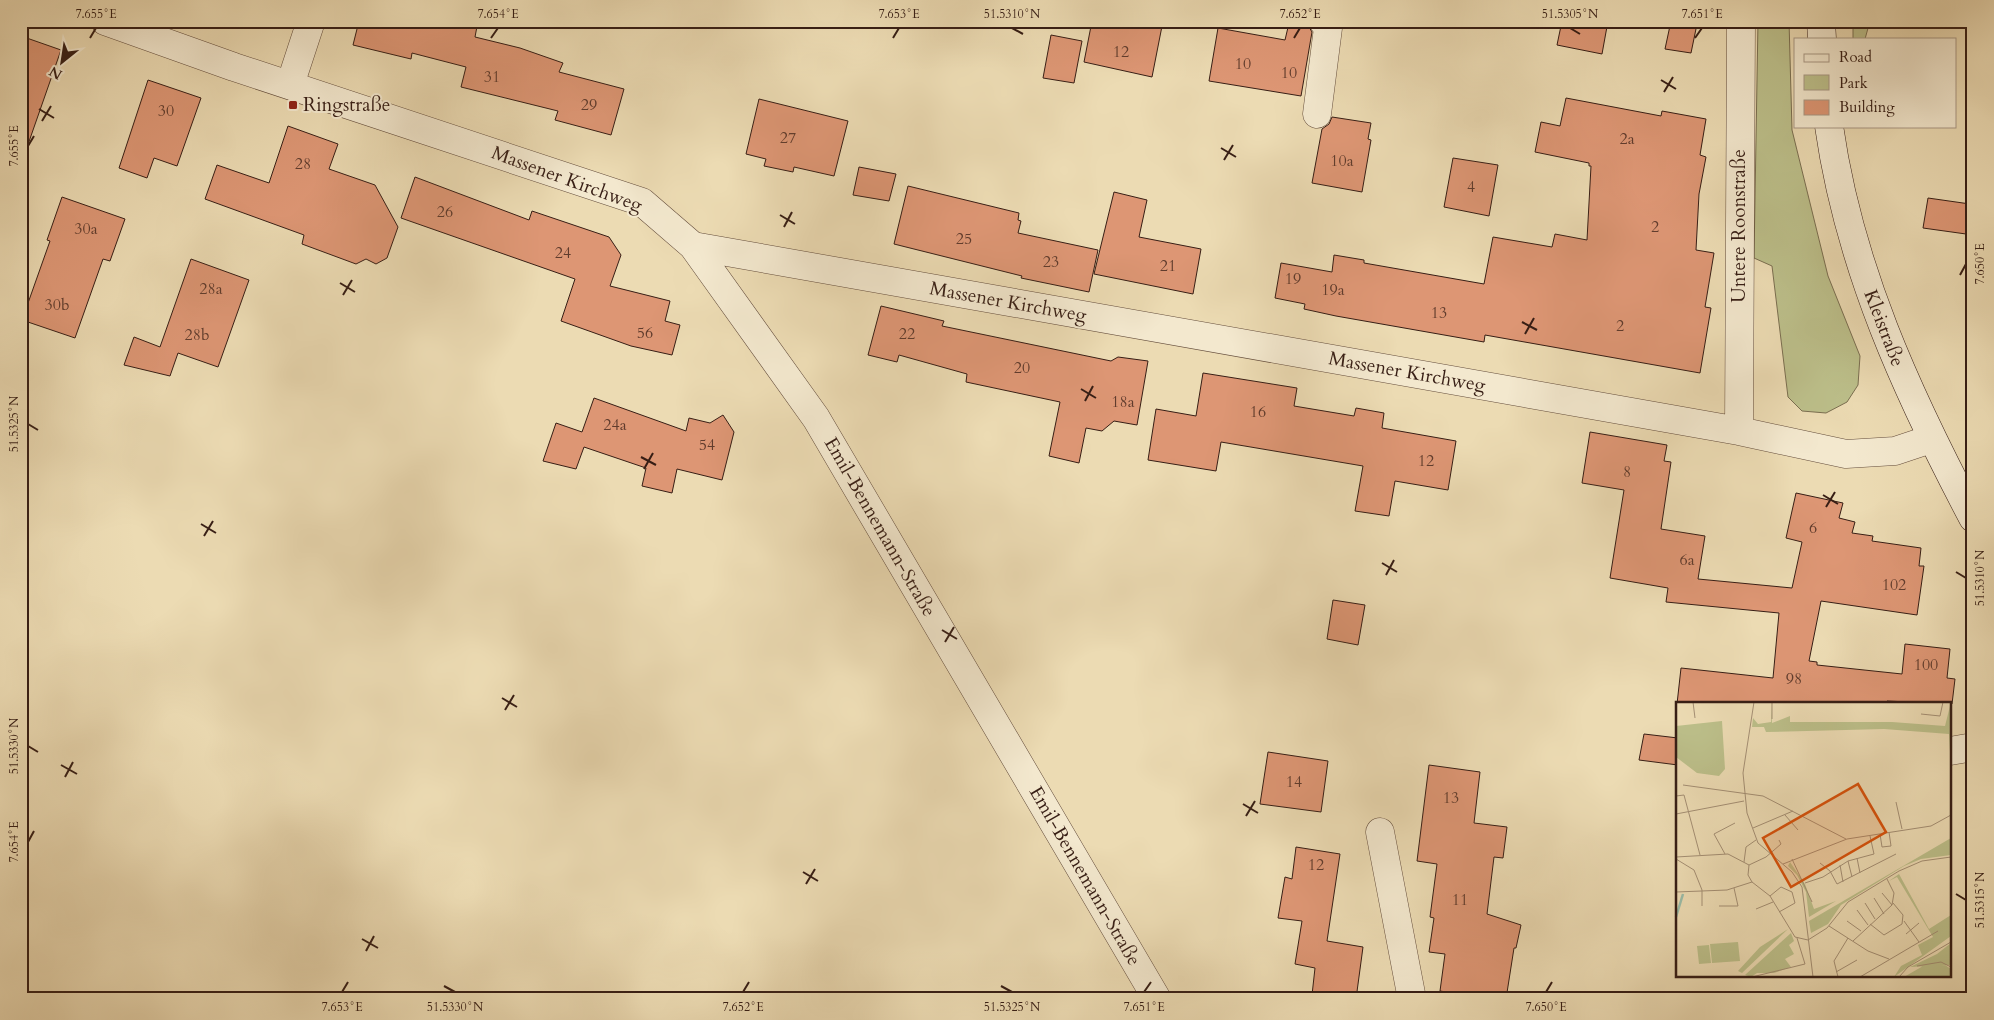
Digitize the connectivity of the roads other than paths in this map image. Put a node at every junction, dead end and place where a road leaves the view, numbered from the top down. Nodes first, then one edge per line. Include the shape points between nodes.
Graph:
1 (311, 21) edge
2 (1323, 21) edge
3 (1740, 21) edge
4 (1821, 21) edge
5 (115, 23) edge
6 (1822, 38) edge
7 (290, 85) junction
8 (1317, 114) dead end
9 (1829, 128) edge
10 (693, 246) junction
11 (1739, 431) junction
12 (1931, 439) junction
13 (1973, 518) edge
14 (1973, 748) edge
15 (1952, 751) edge
16 (1380, 832) dead end
17 (1157, 999) edge
18 (1412, 999) edge

1 - 7 street
2 - 8 street via 1328,28
3 - 11 street, Untere Roonstraße
4 - 6 street
5 - 7 street, Massener Kirchweg
7 - 10 street, Massener Kirchweg via 642,202
9 - 12 street, Kleistraße via 1849,225 1869,292 1898,368
10 - 11 street, Massener Kirchweg
10 - 17 street, Emil-Bennemann-Straße via 816,418
11 - 12 street, Massener Kirchweg via 1846,454 1895,451
12 - 13 street, Kleistraße
14 - 15 street
16 - 18 street

